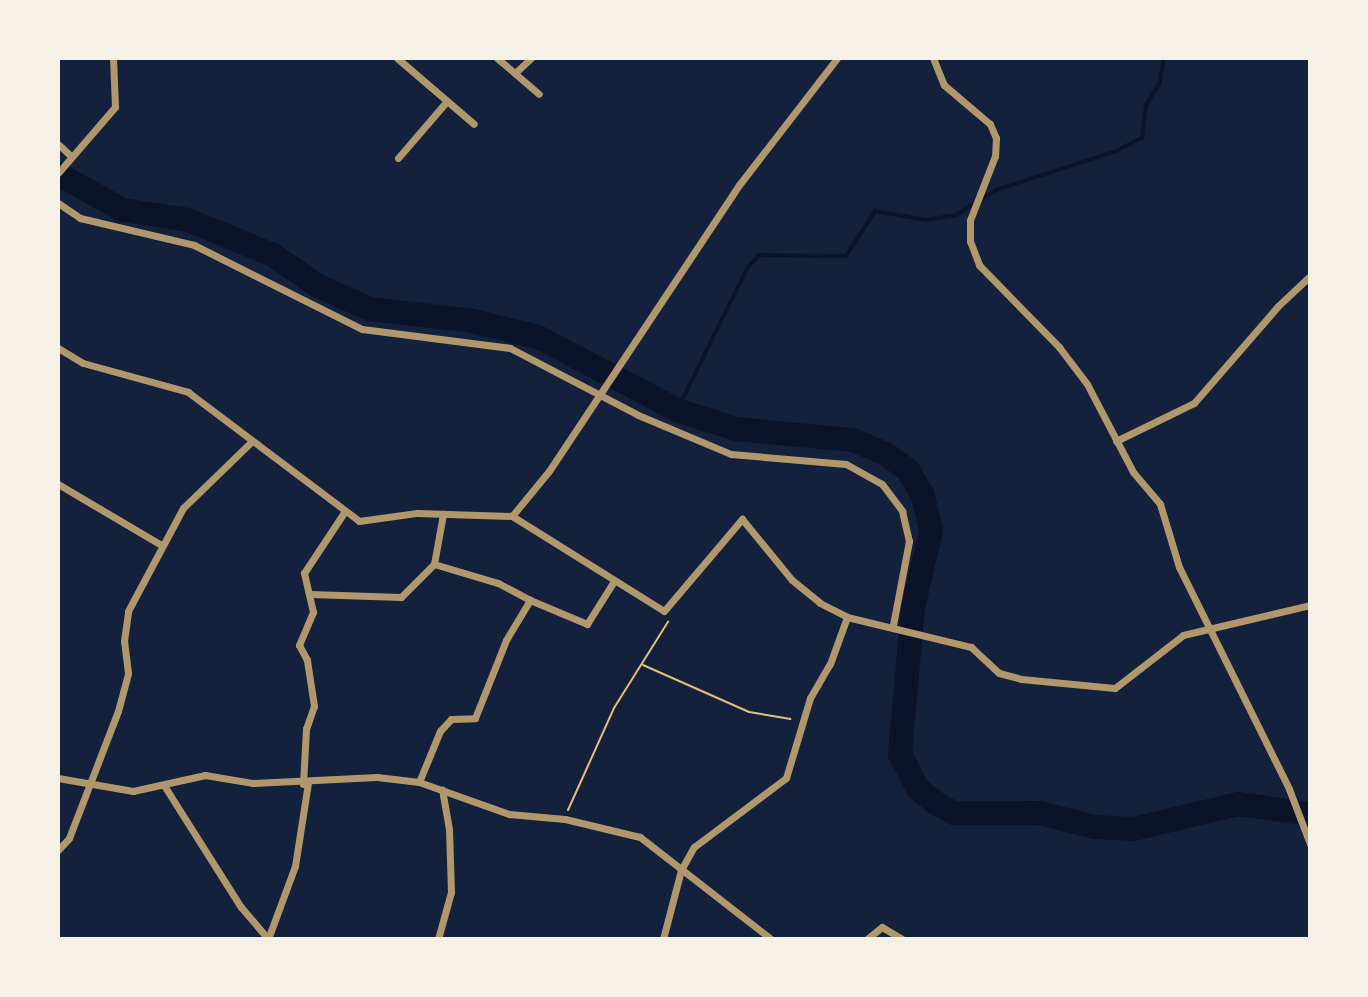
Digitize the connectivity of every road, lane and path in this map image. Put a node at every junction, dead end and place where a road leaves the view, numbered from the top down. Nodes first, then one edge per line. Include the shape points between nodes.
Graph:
1 (113, 58) edge
2 (397, 58) edge
3 (497, 58) edge
4 (531, 58) edge
5 (837, 58) edge
6 (933, 58) edge
7 (515, 73) junction
8 (539, 94) dead end
9 (447, 101) junction
10 (474, 124) dead end
11 (58, 144) edge
12 (71, 156) junction
13 (398, 158) dead end
14 (58, 173) edge
15 (58, 203) edge
16 (1310, 276) edge
17 (58, 348) edge
18 (597, 395) junction
19 (1116, 441) junction
20 (250, 443) junction
21 (58, 484) edge
22 (345, 511) junction
23 (443, 514) junction
24 (512, 516) junction
25 (161, 545) junction
26 (434, 564) junction
27 (614, 581) junction
28 (310, 594) junction
29 (530, 600) junction
30 (1310, 605) edge
31 (664, 611) junction
32 (847, 617) junction
33 (893, 625) junction
34 (1212, 627) junction
35 (642, 665) junction
36 (803, 721) junction
37 (58, 778) edge
38 (419, 782) junction
39 (90, 784) junction
40 (306, 784) junction
41 (165, 787) junction
42 (442, 790) junction
43 (565, 819) junction
44 (1310, 844) edge
45 (58, 850) edge
46 (681, 870) junction
47 (268, 939) edge
48 (438, 939) edge
49 (663, 939) edge
50 (771, 939) edge
51 (867, 939) edge
52 (902, 939) edge

1 - 12 street via 115,107
2 - 9 street
3 - 7 street
4 - 7 street
5 - 18 street via 739,185
6 - 19 street via 944,85 990,124 996,138 995,156 970,220 970,241 979,265 1059,347 1087,384
7 - 8 street
9 - 10 street
9 - 13 street
11 - 12 street
12 - 14 street
15 - 18 street via 80,218 194,245 362,329 510,348 553,366
16 - 19 street via 1194,403
17 - 20 street via 83,363 188,392
18 - 24 street
18 - 33 street via 731,454 846,464 882,484 902,511 909,541
19 - 34 street via 1160,504 1179,567
20 - 22 street
20 - 25 street via 183,508
21 - 25 street
22 - 23 street via 371,521
22 - 28 street via 304,573
23 - 24 street
23 - 26 street
24 - 27 street
25 - 39 street via 128,611 128,673
26 - 28 street via 401,597
26 - 29 street via 498,583
27 - 29 street via 587,624
27 - 31 street
28 - 40 street via 313,612 299,645 307,660 314,706 306,729
29 - 38 street via 506,640 475,718 451,719 440,731
30 - 34 street
31 - 32 street via 742,519 803,590
31 - 35 path via 670,619
32 - 33 street
32 - 36 street
33 - 34 street via 971,647 999,673 1115,688 1183,635
34 - 44 street
35 - 36 path via 749,712
35 - 43 path via 614,708
36 - 46 street via 786,778 703,839
37 - 39 street
38 - 40 street via 377,777
38 - 42 street
39 - 41 street via 133,791
39 - 45 street via 69,838
40 - 41 street via 205,775
40 - 47 street via 295,866
41 - 47 street via 241,907
42 - 43 street via 509,814
42 - 48 street via 451,892
43 - 46 street via 640,837
46 - 49 street
46 - 50 street
51 - 52 street via 882,927

